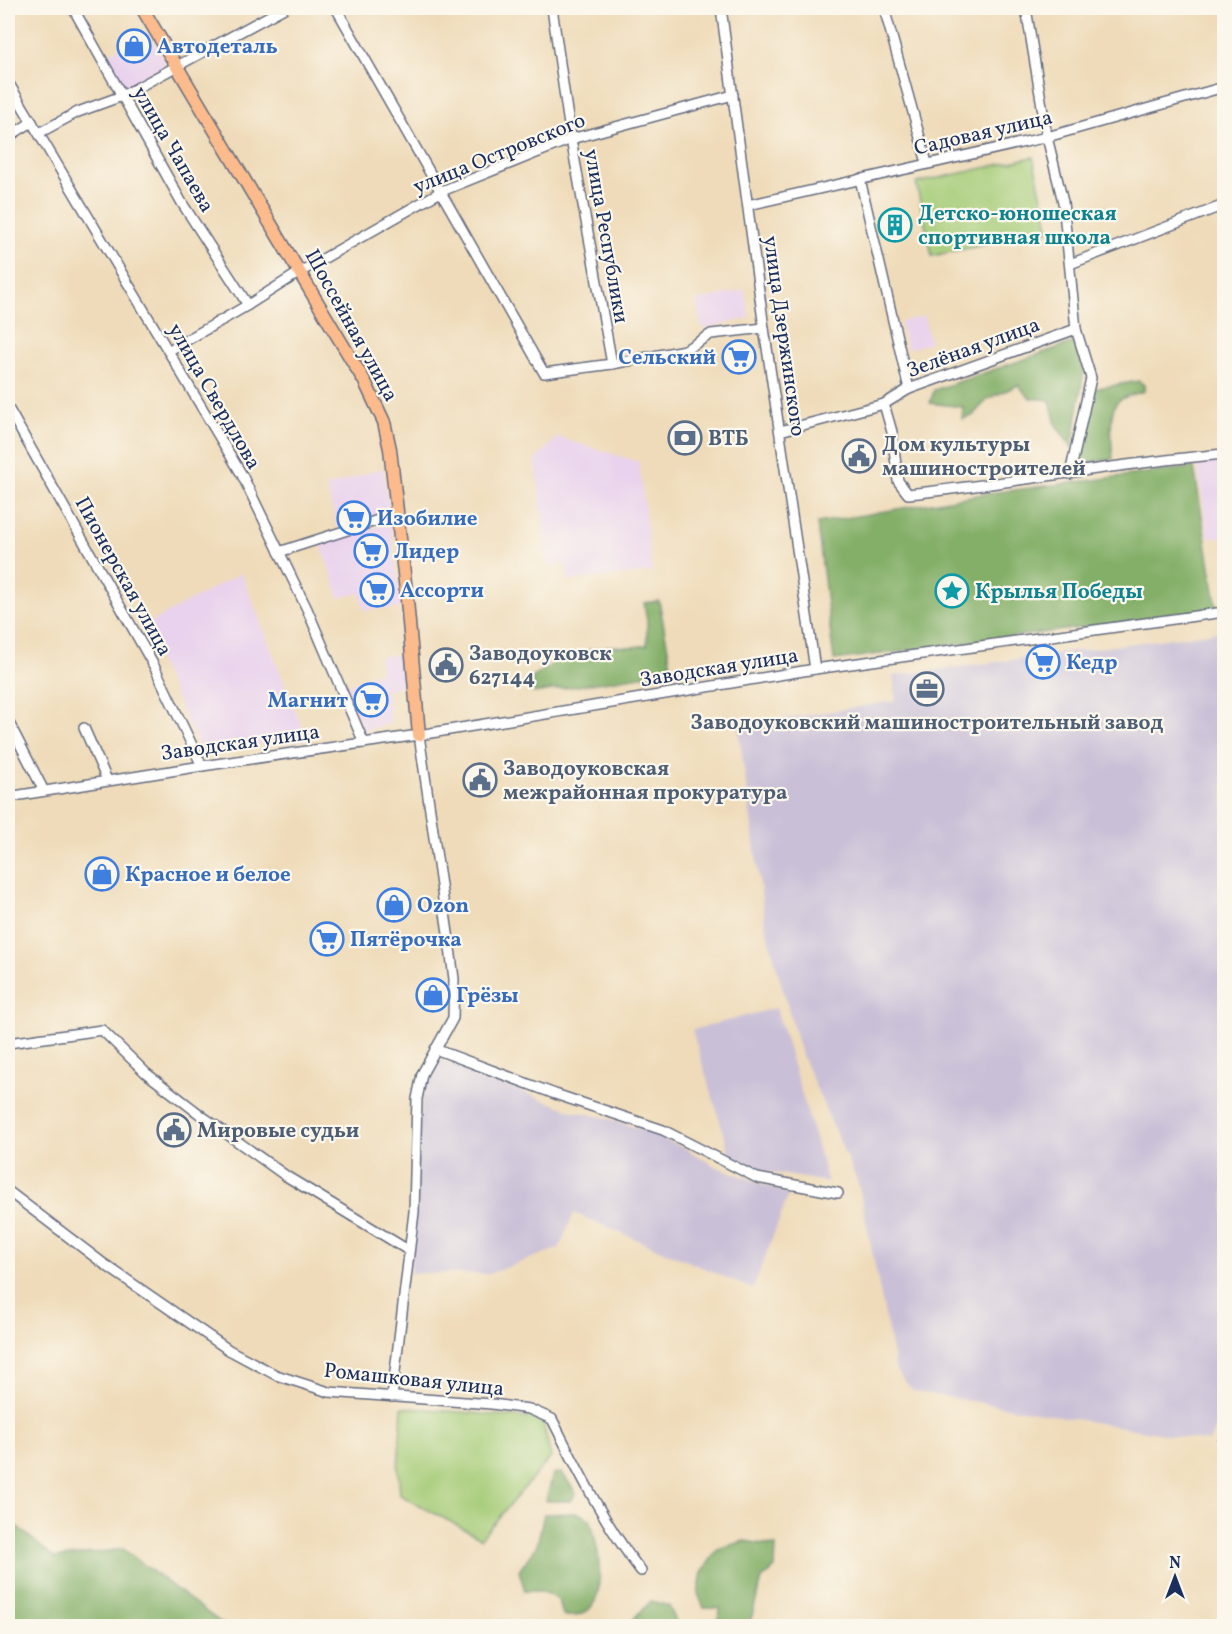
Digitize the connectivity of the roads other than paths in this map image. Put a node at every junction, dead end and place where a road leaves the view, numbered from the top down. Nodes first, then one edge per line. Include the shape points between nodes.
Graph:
1 (73, 8) edge
2 (142, 8) edge
3 (284, 8) edge
4 (336, 8) edge
5 (552, 8) edge
6 (721, 8) edge
7 (884, 8) edge
8 (1026, 8) edge
9 (179, 66) junction
10 (8, 82) edge
11 (1224, 87) edge
12 (733, 95) junction
13 (122, 96) junction
14 (32, 122) junction
15 (39, 133) junction
16 (8, 137) edge
17 (1047, 137) junction
18 (571, 139) junction
19 (927, 163) junction
20 (860, 178) junction
21 (442, 191) junction
22 (748, 205) junction
23 (1224, 205) edge
24 (1070, 264) junction
25 (300, 272) junction
26 (248, 305) junction
27 (764, 328) junction
28 (1076, 328) junction
29 (168, 351) junction
30 (612, 364) junction
31 (909, 389) junction
32 (884, 404) junction
33 (8, 408) edge
34 (780, 431) junction
35 (1224, 454) edge
36 (1071, 474) junction
37 (398, 514) junction
38 (279, 552) junction
39 (1224, 612) edge
40 (816, 669) junction
41 (8, 721) edge
42 (84, 728) dead end
43 (419, 735) junction
44 (364, 743) junction
45 (202, 766) junction
46 (107, 780) junction
47 (44, 790) junction
48 (8, 797) edge
49 (8, 1043) edge
50 (435, 1049) junction
51 (8, 1191) edge
52 (838, 1193) dead end
53 (408, 1250) junction
54 (392, 1397) junction
55 (641, 1571) dead end

1 - 13 street, улица Чапаева
2 - 9 main road, Шоссейная улица
3 - 9 street
4 - 21 street
5 - 18 street, улица Республики
6 - 12 street, улица Дзержинского
7 - 19 street
8 - 17 street
9 - 13 street
9 - 25 main road, Шоссейная улица
10 - 14 street, улица Свердлова
11 - 17 street, Садовая улица
12 - 18 street, улица Островского
12 - 22 street, улица Дзержинского
13 - 15 street via 78,112
13 - 26 street, улица Чапаева via 182,203
14 - 15 street, улица Свердлова
14 - 16 street
15 - 29 street, улица Свердлова
17 - 19 street, Садовая улица
17 - 24 street via 1063,202
18 - 21 street, улица Островского
18 - 30 street, улица Республики
19 - 20 street, Садовая улица
20 - 22 street, Садовая улица
20 - 31 street
21 - 25 street, улица Островского
21 - 30 street via 544,373
22 - 27 street, улица Дзержинского
23 - 24 street
24 - 28 street
25 - 26 street, улица Островского
25 - 37 main road, Шоссейная улица via 384,422
26 - 29 street, улица Островского
27 - 30 street via 711,334 685,350
27 - 34 street, улица Дзержинского
28 - 31 street, Зелёная улица
28 - 36 street via 1091,378
29 - 38 street, улица Свердлова via 242,475
31 - 32 street, Зелёная улица
32 - 34 street, Зелёная улица
32 - 36 street via 898,481 908,494
33 - 45 street, Пионерская улица via 154,666
34 - 40 street, улица Дзержинского
35 - 36 street
37 - 38 street
37 - 43 main road, Шоссейная улица
38 - 44 street, улица Свердлова
39 - 40 street, Заводская улица
40 - 43 street, Заводская улица
41 - 47 street
42 - 46 street
43 - 44 street, Заводская улица
43 - 50 street via 454,979 453,1018
44 - 45 street, Заводская улица
45 - 46 street, Заводская улица
46 - 47 street, Заводская улица
47 - 48 street, Заводская улица
49 - 53 street via 102,1030 146,1073 206,1119 286,1176
50 - 52 street via 663,1130 757,1178
50 - 53 street via 422,1074 417,1099 414,1212
51 - 54 street, Ромашковая улица via 104,1264 229,1350 276,1375 329,1392
53 - 54 street
54 - 55 street, Ромашковая улица via 529,1409 552,1419 586,1487

